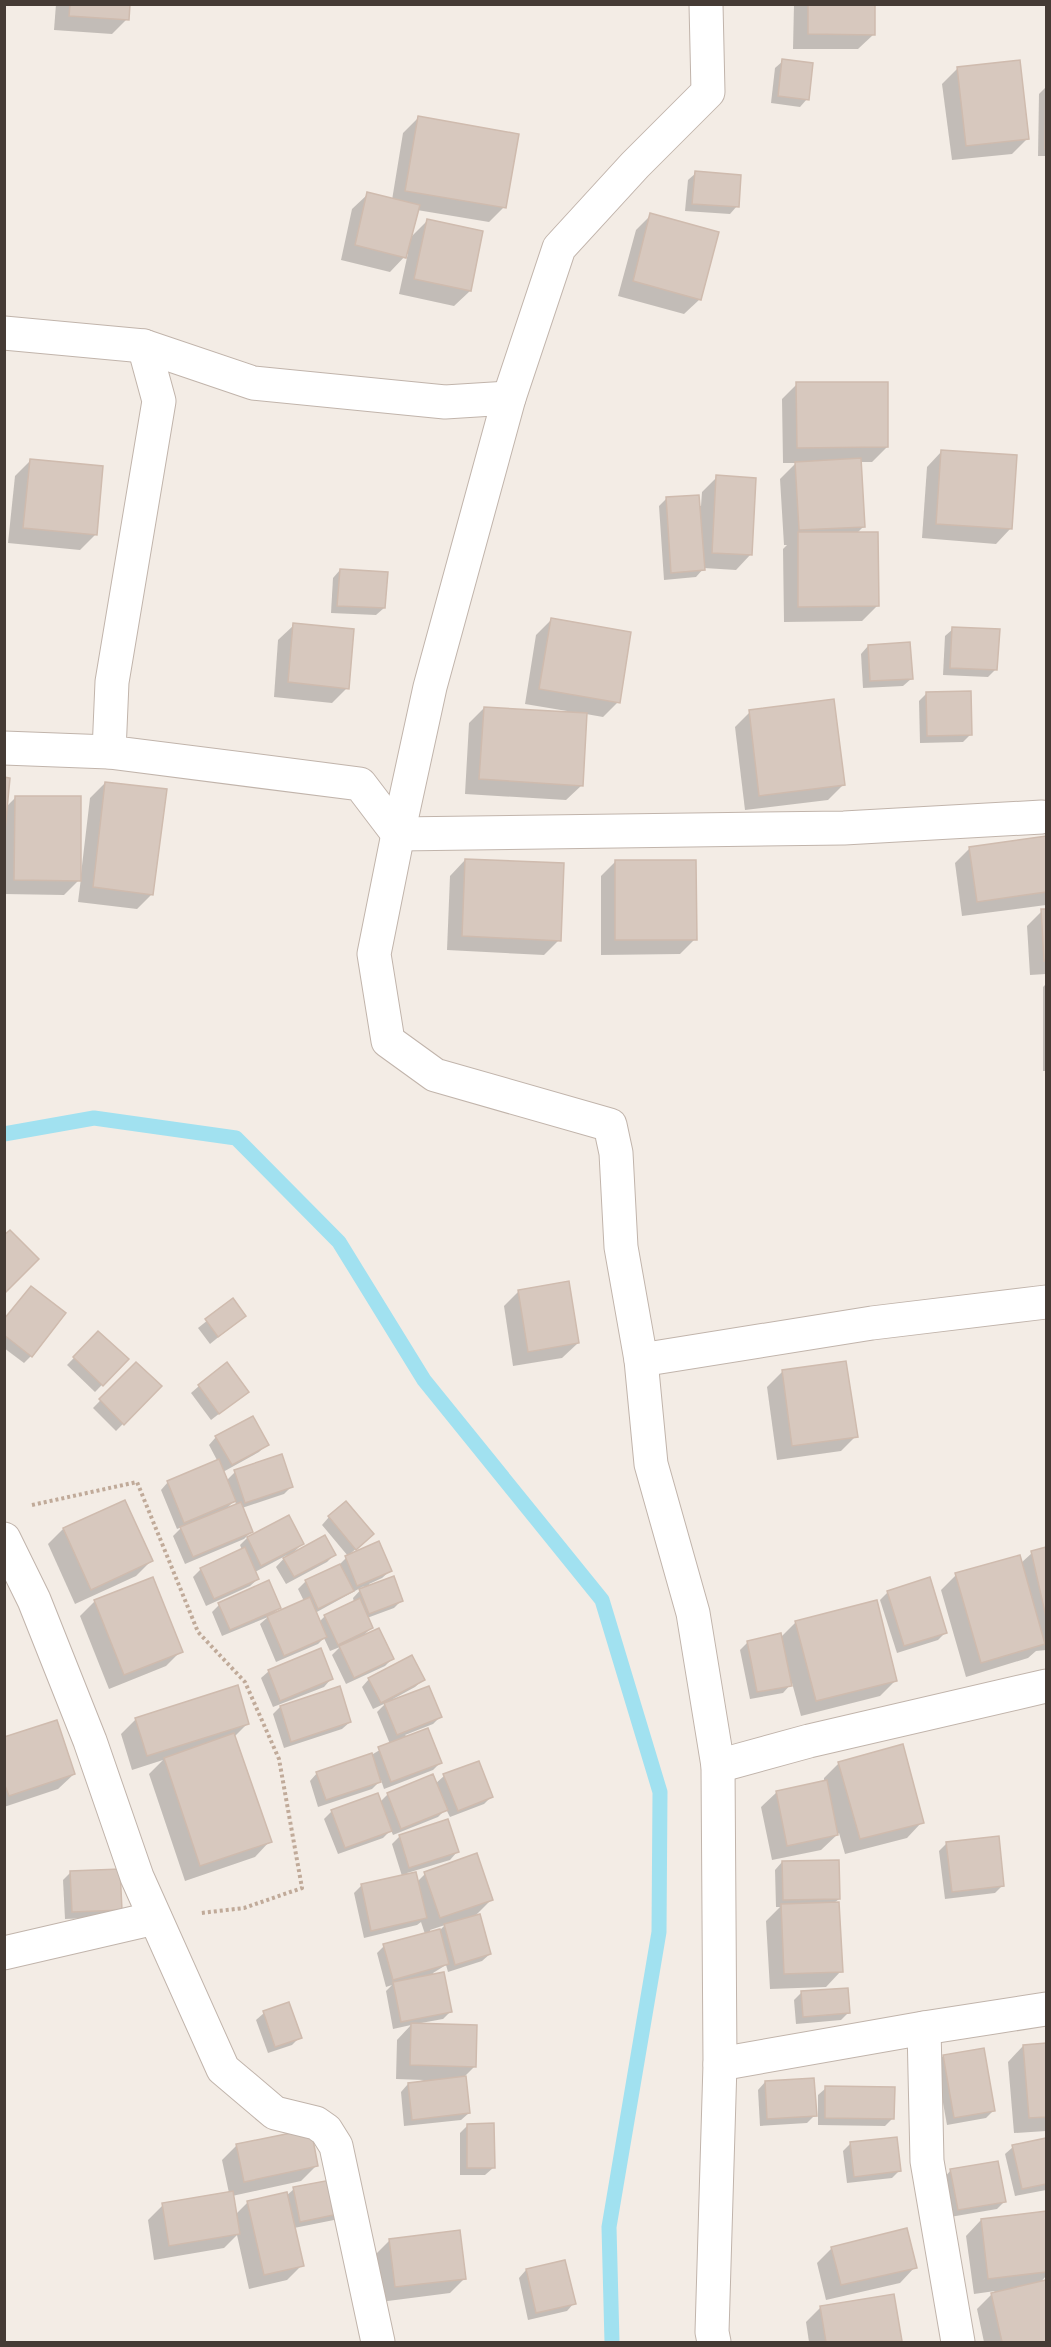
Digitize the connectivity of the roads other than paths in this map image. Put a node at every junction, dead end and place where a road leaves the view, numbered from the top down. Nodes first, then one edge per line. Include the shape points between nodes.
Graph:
1 (706, 4) edge
2 (4, 333) edge
3 (144, 346) junction
4 (509, 398) junction
5 (4, 748) edge
6 (109, 752) junction
7 (1042, 817) dead end
8 (398, 834) junction
9 (1047, 1302) edge
10 (641, 1360) junction
11 (4, 1539) edge
12 (1047, 1686) edge
13 (718, 1766) junction
14 (155, 1918) junction
15 (4, 1953) edge
16 (1047, 2010) edge
17 (924, 2028) junction
18 (720, 2064) junction
19 (378, 2343) edge
20 (714, 2343) edge
21 (958, 2343) edge

1 - 4 street via 708,92 559,248
2 - 3 street
3 - 4 street via 253,383 445,402
3 - 6 street via 159,401 112,682
4 - 8 street via 430,687
5 - 6 street
6 - 8 street via 360,784
7 - 8 street via 844,828
8 - 10 street via 374,954 388,1041 435,1075 610,1125 616,1154 621,1247
9 - 10 street via 872,1323
10 - 13 street via 651,1464 693,1613
11 - 14 street via 34,1600
12 - 13 street
13 - 18 street
14 - 15 street
14 - 19 street via 223,2069 275,2113 316,2123 336,2146
16 - 17 street
17 - 18 street
17 - 21 street via 927,2161
18 - 20 street

